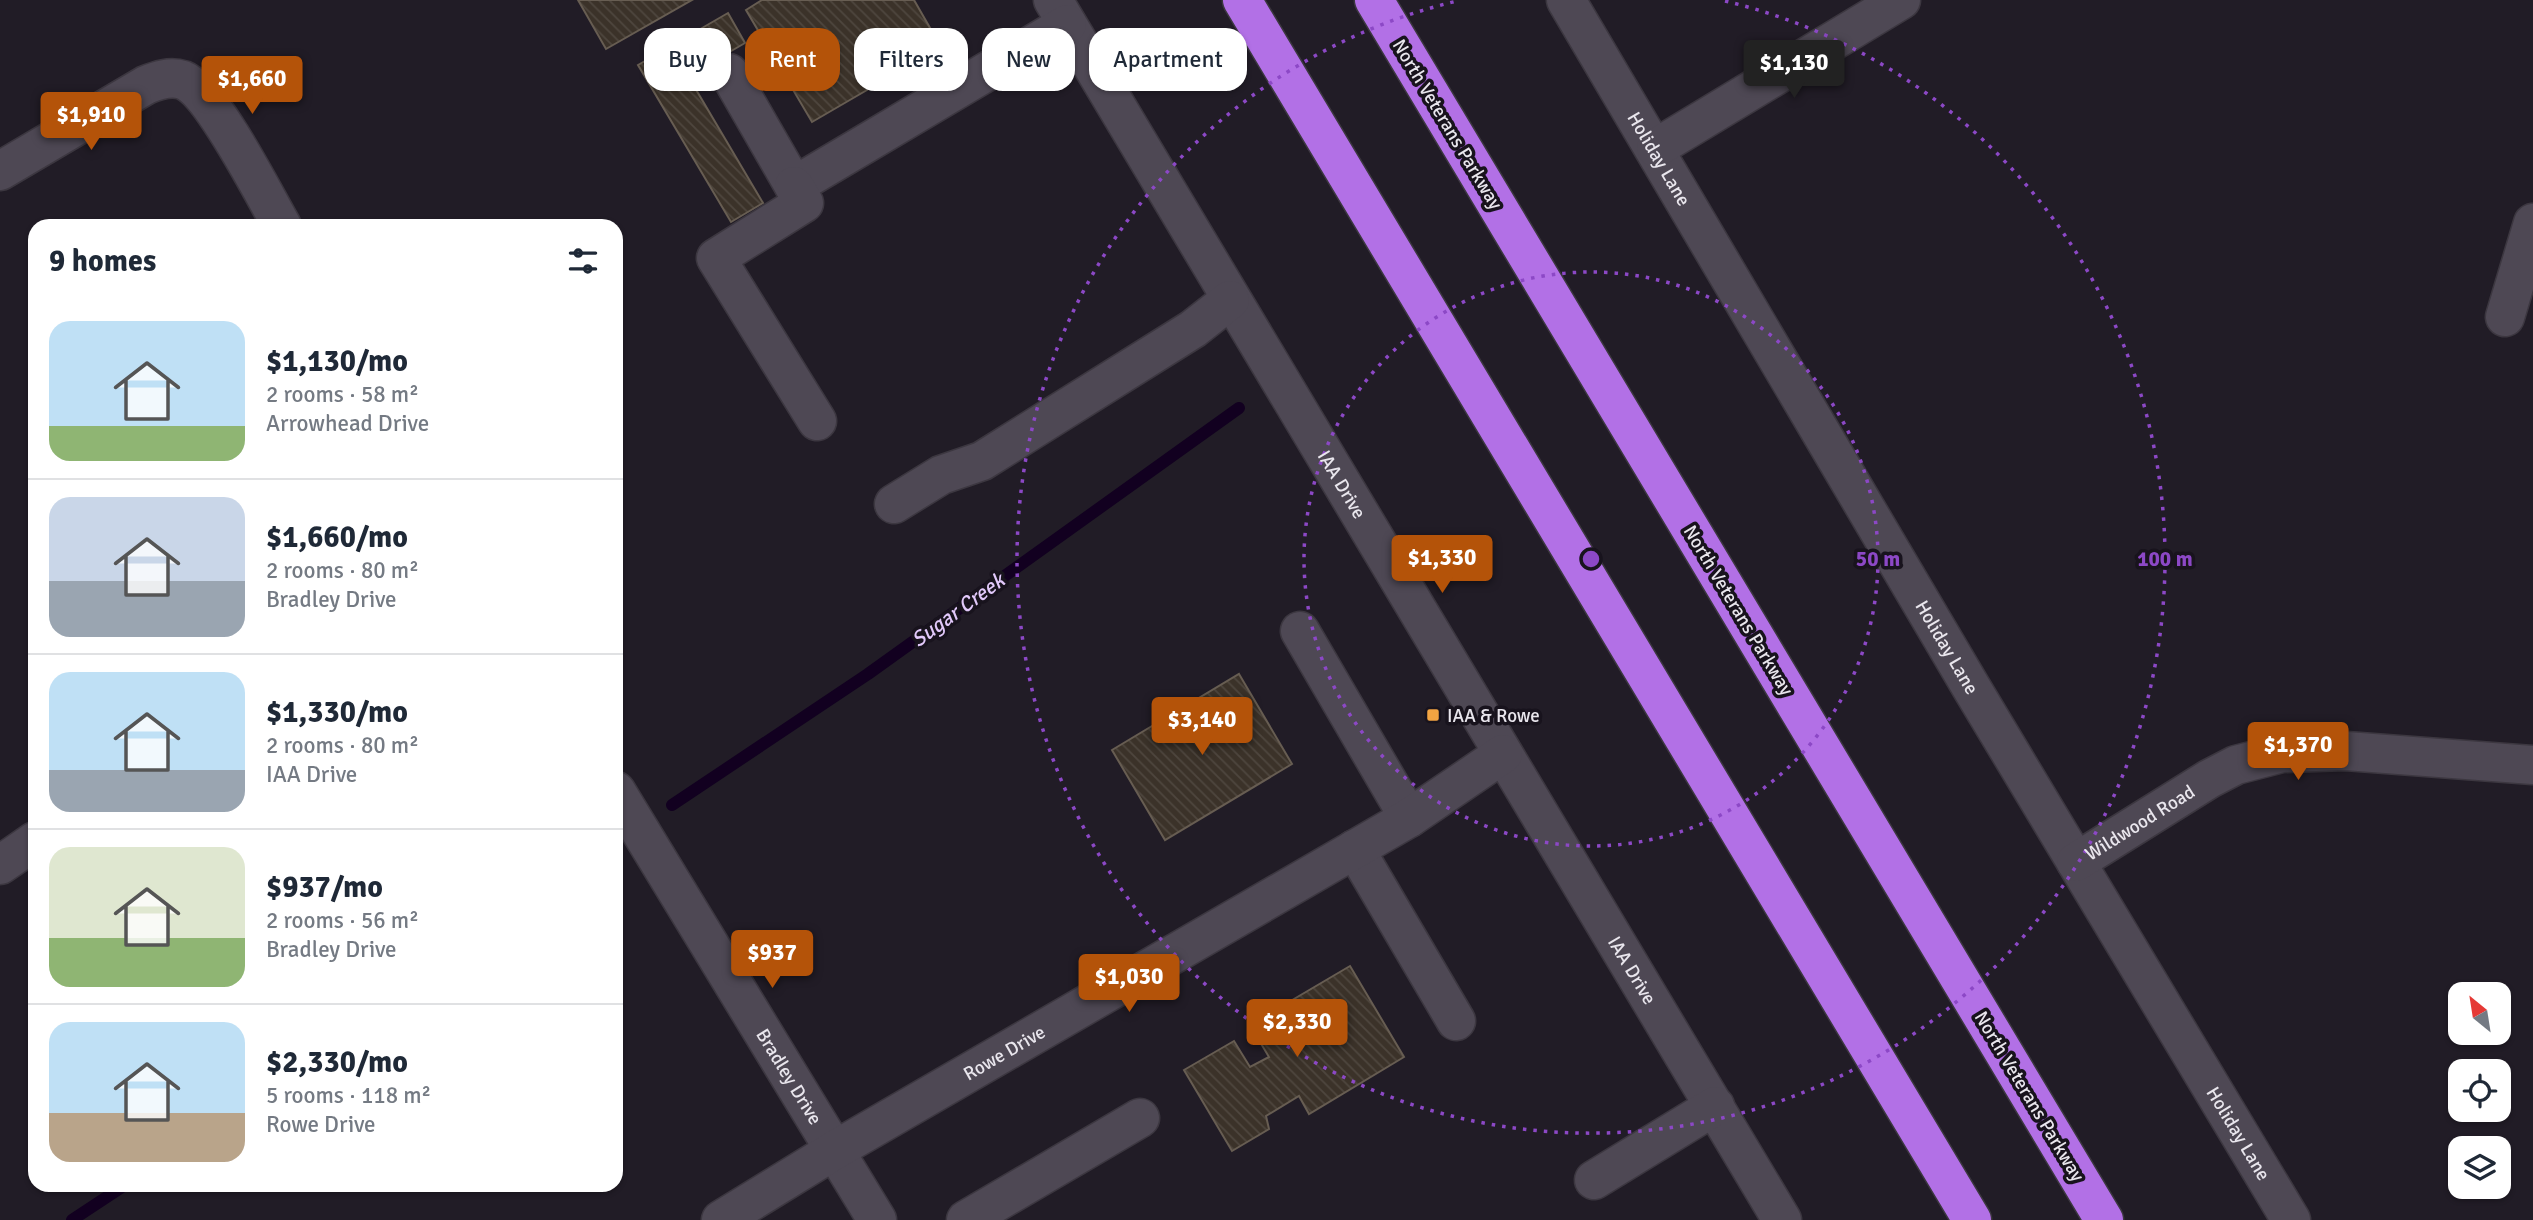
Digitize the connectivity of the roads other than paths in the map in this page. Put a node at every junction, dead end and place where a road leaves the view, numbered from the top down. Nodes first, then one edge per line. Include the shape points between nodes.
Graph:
1 (1242, 0) edge
2 (1374, 0) edge
3 (1566, 0) edge
4 (1901, 0) edge
5 (1060, 12) edge
6 (731, 77) edge
7 (1656, 148) junction
8 (0, 171) edge
9 (794, 186) junction
10 (278, 219) edge
11 (2533, 223) edge
12 (1230, 300) junction
13 (2505, 317) dead end
14 (817, 421) dead end
15 (894, 505) dead end
16 (1300, 631) dead end
17 (1503, 754) junction
18 (2533, 765) edge
19 (623, 802) edge
20 (1409, 818) junction
21 (28, 846) edge
22 (1355, 849) junction
23 (2076, 862) junction
24 (0, 865) edge
25 (1456, 1021) dead end
26 (1715, 1107) junction
27 (1140, 1118) dead end
28 (835, 1150) junction
29 (1594, 1180) dead end
30 (721, 1220) edge
31 (877, 1220) edge
32 (966, 1220) edge
33 (1782, 1220) edge
34 (1972, 1220) edge
35 (2104, 1220) edge
36 (2291, 1220) edge

1 - 34 highway
2 - 35 highway, North Veterans Parkway
3 - 7 street, Holiday Lane
4 - 7 street
5 - 9 street
5 - 12 street, IAA Drive
6 - 9 street
7 - 23 street, Holiday Lane
8 - 10 street via 146,85 183,80 218,116
9 - 14 street via 804,203 716,258
11 - 13 street
12 - 15 street via 1194,329 982,461 942,475
12 - 17 street, IAA Drive
16 - 20 street
17 - 20 street, Rowe Drive
17 - 26 street, IAA Drive
18 - 23 street, Wildwood Road via 2346,751 2283,753 2236,765 2209,779
19 - 28 street, Bradley Drive
20 - 22 street, Rowe Drive
21 - 24 street
22 - 25 street
22 - 28 street, Rowe Drive
23 - 36 street, Holiday Lane
26 - 29 street
26 - 33 street, IAA Drive
27 - 32 street
28 - 30 street, Rowe Drive
28 - 31 street, Bradley Drive

